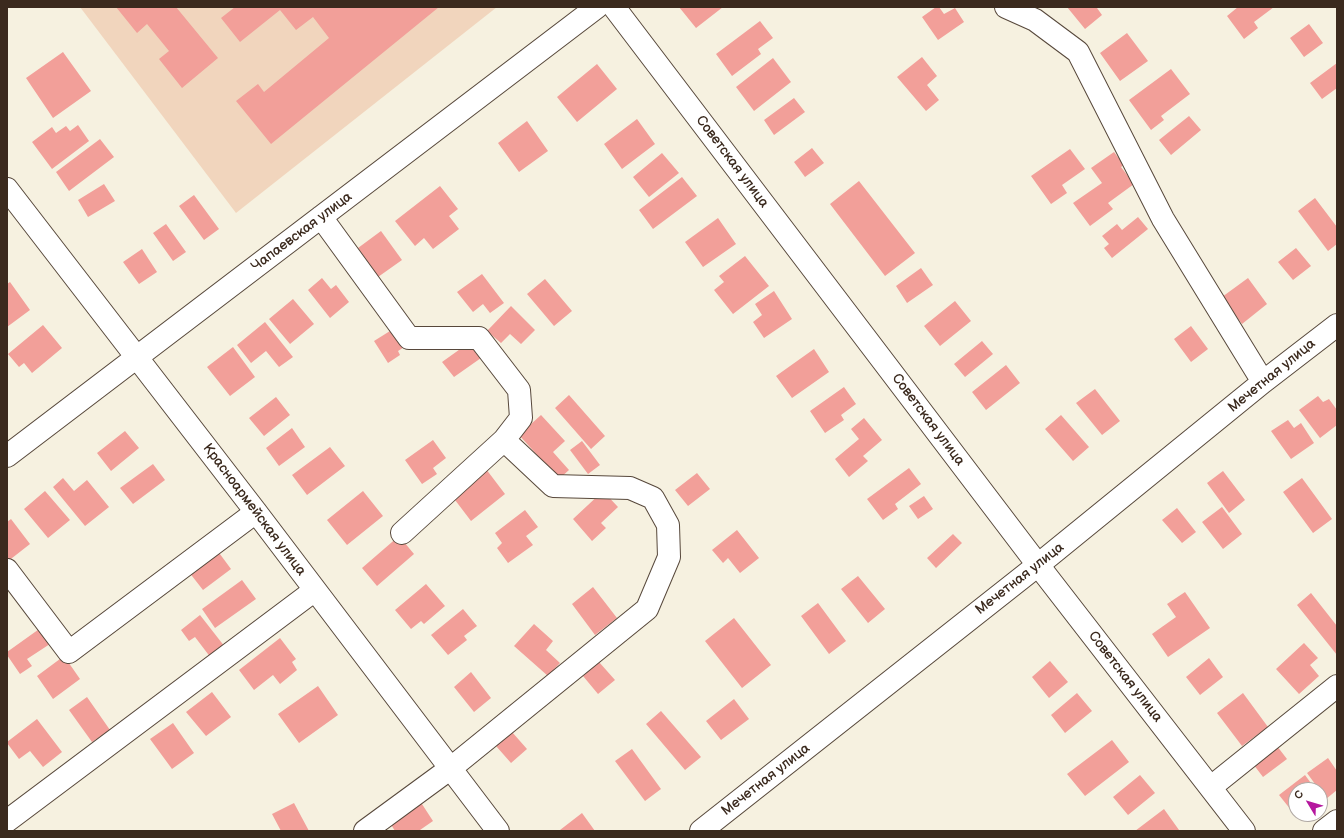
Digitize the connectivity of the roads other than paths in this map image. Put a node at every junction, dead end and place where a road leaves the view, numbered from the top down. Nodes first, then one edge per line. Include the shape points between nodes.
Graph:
1 (597, 7) edge
2 (614, 7) edge
3 (1006, 7) edge
4 (7, 189) edge
5 (321, 217) junction
6 (1337, 324) edge
7 (136, 358) junction
8 (1263, 382) junction
9 (504, 440) junction
10 (7, 456) edge
11 (256, 512) junction
12 (402, 533) dead end
13 (1038, 565) junction
14 (7, 570) edge
15 (315, 590) junction
16 (1337, 686) edge
17 (451, 768) junction
18 (1211, 787) junction
19 (7, 821) edge
20 (1337, 821) edge
21 (365, 831) edge
22 (498, 831) edge
23 (701, 831) edge
24 (1244, 831) edge
25 (1324, 831) edge

1 - 5 street, Чапаевская улица
2 - 13 street, Советская улица
3 - 8 street via 1035,20 1078,52 1163,219
4 - 7 street, Красноармейская улица
5 - 7 street, Чапаевская улица
5 - 9 street via 409,338 479,338 519,390 521,418
6 - 8 street, Мечетная улица
7 - 10 street, Чапаевская улица
7 - 11 street, Красноармейская улица
8 - 13 street, Мечетная улица
9 - 12 street
9 - 17 street via 553,486 630,488 653,498 668,525 669,557 647,609
11 - 14 street via 69,652
11 - 15 street, Красноармейская улица
13 - 18 street, Советская улица
13 - 23 street, Мечетная улица
15 - 17 street, Красноармейская улица
15 - 19 street
16 - 18 street
17 - 21 street
17 - 22 street, Красноармейская улица
18 - 24 street, Советская улица
20 - 25 street

